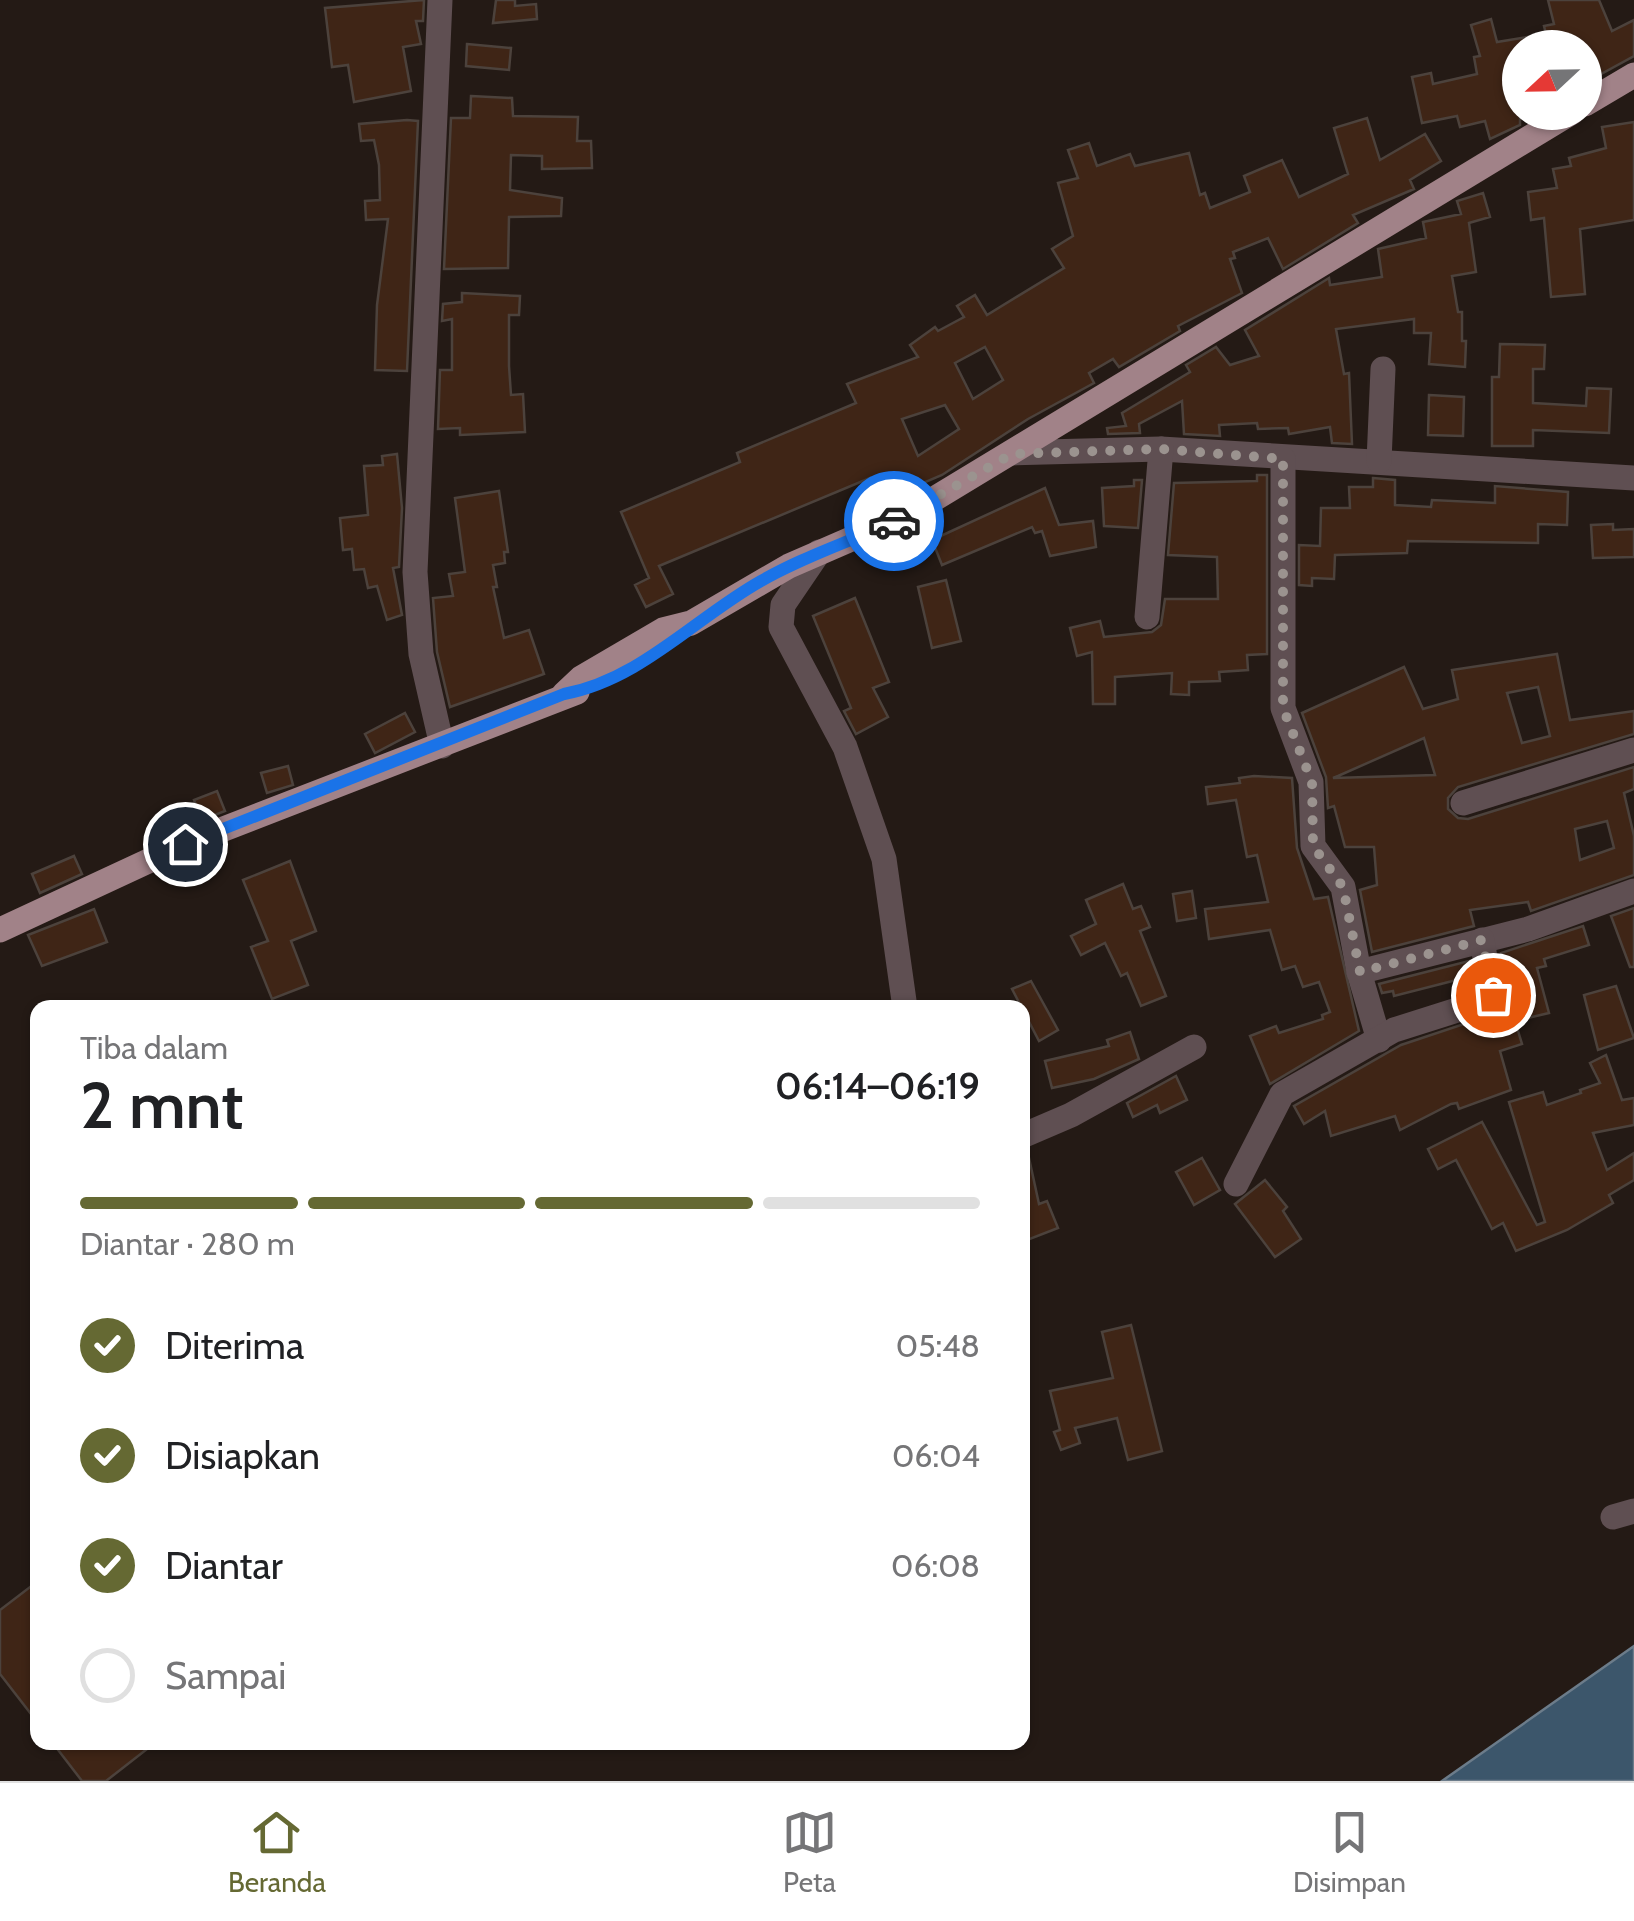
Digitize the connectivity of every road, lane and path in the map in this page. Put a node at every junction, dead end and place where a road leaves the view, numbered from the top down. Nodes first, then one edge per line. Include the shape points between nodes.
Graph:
1 (440, 0) edge
2 (1634, 74) edge
3 (1602, 94) edge
4 (1543, 130) edge
5 (1383, 369) dead end
6 (1161, 449) junction
7 (1012, 454) junction
8 (1283, 459) junction
9 (1379, 461) junction
10 (1634, 478) edge
11 (819, 552) junction
12 (1147, 617) dead end
13 (442, 746) junction
14 (1634, 750) edge
15 (1464, 803) dead end
16 (1634, 891) edge
17 (0, 930) edge
18 (1482, 940) junction
19 (1360, 972) junction
20 (904, 1000) edge
21 (1379, 1040) junction
22 (1194, 1047) dead end
23 (1030, 1133) edge
24 (1236, 1184) dead end

1 - 13 street via 415,572 421,654
2 - 3 main road
4 - 7 main road
5 - 9 street
6 - 7 street
6 - 8 street
6 - 12 street
7 - 11 main road via 912,513
8 - 9 street
8 - 19 street via 1283,708 1312,782 1313,846 1343,887
9 - 10 street
11 - 13 main road via 578,687
11 - 20 street via 783,605 781,627 844,747 884,860
13 - 17 main road via 185,844
14 - 15 street
16 - 18 street
18 - 19 street
18 - 21 street via 1492,998 1413,1022
19 - 21 street
21 - 24 street via 1275,1101
22 - 23 street

